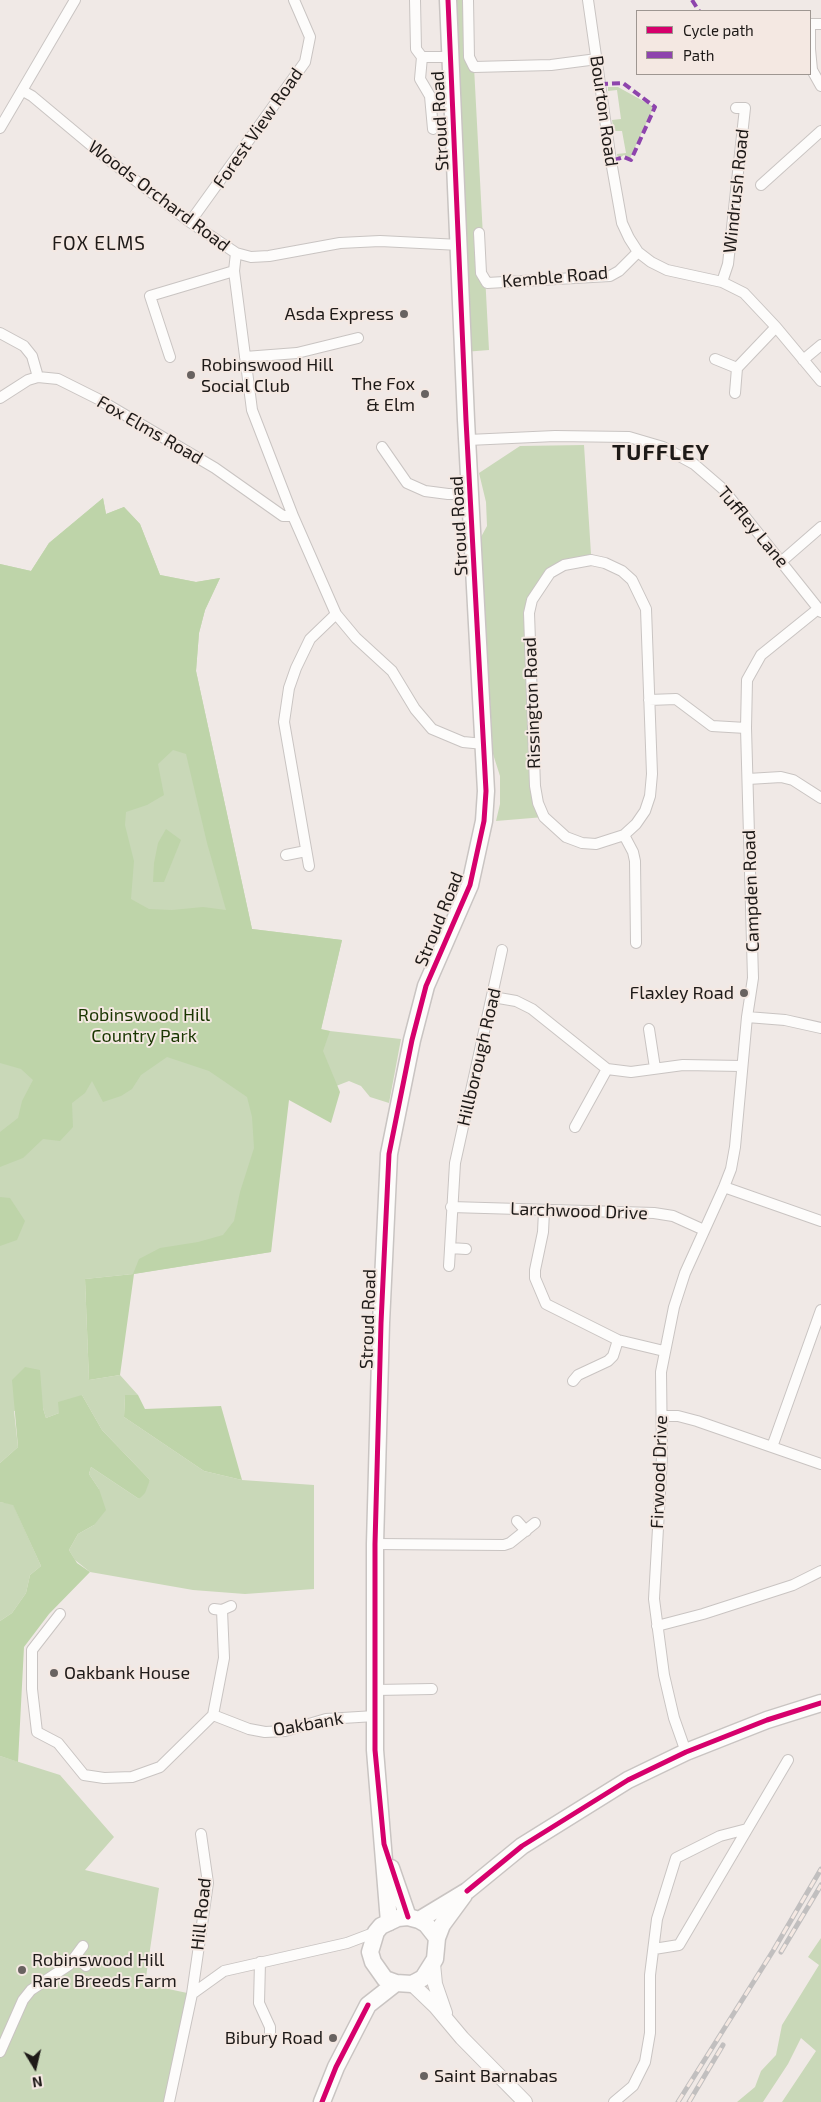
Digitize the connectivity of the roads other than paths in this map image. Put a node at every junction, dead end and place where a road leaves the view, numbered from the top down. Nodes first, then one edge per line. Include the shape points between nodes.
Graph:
1 (75, 0) edge
2 (294, 0) edge
3 (415, 0) edge
4 (448, 0) edge
5 (468, 0) edge
6 (588, 0) edge
7 (422, 57) junction
8 (451, 58) junction
9 (597, 59) junction
10 (811, 60) edge
11 (821, 86) edge
12 (23, 91) junction
13 (736, 108) dead end
14 (0, 128) edge
15 (433, 129) dead end
16 (821, 131) edge
17 (761, 185) dead end
18 (190, 222) junction
19 (479, 233) dead end
20 (460, 245) junction
21 (638, 252) junction
22 (236, 253) junction
23 (234, 272) junction
24 (722, 282) junction
25 (776, 327) junction
26 (0, 333) edge
27 (358, 338) dead end
28 (821, 345) edge
29 (170, 357) dead end
30 (245, 357) junction
31 (714, 359) dead end
32 (803, 360) junction
33 (737, 368) junction
34 (38, 377) junction
35 (821, 381) edge
36 (735, 393) dead end
37 (0, 398) edge
38 (468, 440) junction
39 (382, 453) dead end
40 (472, 494) junction
41 (293, 516) junction
42 (821, 526) edge
43 (782, 560) junction
44 (820, 610) edge
45 (336, 614) junction
46 (648, 700) junction
47 (746, 728) junction
48 (484, 744) junction
49 (748, 779) junction
50 (821, 798) edge
51 (624, 835) junction
52 (306, 851) junction
53 (286, 855) dead end
54 (309, 866) dead end
55 (636, 943) dead end
56 (502, 950) dead end
57 (493, 997) junction
58 (747, 1017) junction
59 (821, 1028) edge
60 (649, 1029) dead end
61 (742, 1066) junction
62 (655, 1068) junction
63 (607, 1069) junction
64 (575, 1127) dead end
65 (724, 1188) junction
66 (718, 1199) joint
67 (451, 1206) junction
68 (544, 1211) junction
69 (821, 1221) edge
70 (704, 1230) junction
71 (450, 1248) junction
72 (466, 1249) dead end
73 (449, 1266) dead end
74 (821, 1310) edge
75 (618, 1340) junction
76 (664, 1351) junction
77 (576, 1378) dead end
78 (662, 1416) junction
79 (772, 1447) junction
80 (821, 1464) edge
81 (517, 1520) dead end
82 (535, 1523) dead end
83 (526, 1531) junction
84 (375, 1544) junction
85 (821, 1571) edge
86 (222, 1608) dead end
87 (60, 1614) dead end
88 (657, 1626) junction
89 (432, 1689) dead end
90 (376, 1690) junction
91 (821, 1703) edge
92 (213, 1715) junction
93 (375, 1716) junction
94 (686, 1752) junction
95 (788, 1760) dead end
96 (747, 1829) junction
97 (201, 1834) dead end
98 (384, 1844) junction
99 (467, 1892) junction
100 (413, 1918) junction
101 (389, 1922) junction
102 (376, 1932) junction
103 (437, 1938) junction
104 (347, 1943) junction
105 (83, 1946) dead end
106 (654, 1949) junction
107 (370, 1952) junction
108 (76, 1957) junction
109 (260, 1962) junction
110 (433, 1964) junction
111 (86, 1966) dead end
112 (378, 1971) junction
113 (396, 1983) junction
114 (412, 1984) junction
115 (192, 1994) junction
116 (368, 2005) junction
117 (447, 2018) junction
118 (270, 2035) dead end
119 (0, 2052) edge
120 (169, 2102) edge
121 (322, 2102) edge
122 (525, 2102) edge
123 (614, 2102) edge

1 - 12 street
2 - 18 street, Forest View Road via 310,37 305,62
3 - 7 street via 416,49
4 - 8 main road, Stroud Road
5 - 9 street via 469,57 474,67 551,65
6 - 9 street, Bourton Road
7 - 8 street
7 - 15 street via 420,79 430,96
8 - 20 main road, Stroud Road
9 - 21 street, Bourton Road via 622,223
10 - 11 street via 812,70
12 - 14 street
12 - 18 street, Woods Orchard Road
13 - 24 street, Windrush Road via 744,108 728,264
16 - 17 street
18 - 22 street, Woods Orchard Road
19 - 21 street, Kemble Road via 481,273 487,283 610,276
20 - 22 street, Woods Orchard Road via 380,240 340,243 269,256 251,257
20 - 38 main road, Stroud Road
21 - 24 street via 667,270
22 - 23 street
23 - 29 street via 150,296
23 - 30 street
24 - 25 street via 744,293
25 - 32 street
25 - 33 street
26 - 34 street via 24,346 32,356
27 - 30 street via 297,353
28 - 32 street
30 - 41 street via 252,410
31 - 33 street
32 - 35 street
33 - 36 street
34 - 37 street
34 - 41 street, Fox Elms Road via 58,380 98,399 215,468 283,516
38 - 40 main road, Stroud Road
38 - 43 street, Tuffley Lane via 629,437 663,447 694,464 723,489
39 - 40 street via 407,483 425,491
40 - 48 main road, Stroud Road
41 - 45 street
42 - 43 street
43 - 44 street, Tuffley Lane
44 - 47 street, Campden Road via 755,663 747,680
45 - 48 street via 356,638 392,671 432,730 463,742
45 - 52 street via 310,639 296,668 284,722
46 - 47 street via 676,699 712,726
46 - 51 street, Rissington Road via 650,796 645,811
46 - 51 street, Rissington Road via 646,609 632,580 622,571 591,560 564,565 550,574 532,600 529,613 538,803 544,817 566,837 596,844
47 - 49 street, Campden Road
48 - 84 main road, Stroud Road via 486,791 480,844 470,885 426,986 389,1154
49 - 50 street via 793,780
49 - 58 street, Campden Road via 753,978
51 - 55 street via 635,861
52 - 53 street
52 - 54 street
56 - 57 street, Hillborough Road
57 - 63 street via 516,1001 532,1010
57 - 67 street, Hillborough Road via 455,1163
58 - 59 street via 785,1020
58 - 61 street, Campden Road
60 - 62 street
61 - 62 street
61 - 65 street, Campden Road via 732,1169
62 - 63 street via 631,1072
63 - 64 street
65 - 66 street, Campden Road
65 - 69 street
66 - 70 street, Firwood Drive
67 - 68 street, Larchwood Drive
67 - 71 street
68 - 70 street, Larchwood Drive via 654,1213 673,1216
68 - 75 street via 543,1232 534,1270 545,1302
70 - 76 street, Firwood Drive via 674,1306
71 - 72 street
71 - 73 street
74 - 79 street
75 - 76 street
75 - 77 street via 608,1361
76 - 78 street, Firwood Drive
78 - 79 street via 697,1421
78 - 88 street, Firwood Drive via 654,1599
79 - 80 street
81 - 83 street
82 - 83 street
83 - 84 street via 504,1545
84 - 90 main road, Stroud Road
85 - 88 street via 793,1585
86 - 92 street via 224,1658
87 - 92 street via 32,1650 32,1689 38,1732 58,1743 84,1774 104,1778 132,1777 160,1767
88 - 94 street, Firwood Drive via 669,1695
89 - 90 street
90 - 93 main road, Stroud Road
91 - 94 main road
92 - 93 street, Oakbank via 265,1732 285,1731 326,1719
93 - 98 main road, Stroud Road
94 - 99 main road via 628,1780 571,1814 522,1846
95 - 96 street
96 - 106 street via 679,1944
96 - 106 street via 720,1836 676,1858 657,1919
97 - 115 street, Hill Road via 208,1883
98 - 100 main road
98 - 101 main road
99 - 100 main road
99 - 103 main road via 442,1925
100 - 101 main road
100 - 103 main road via 426,1924
101 - 102 main road
102 - 104 street
102 - 107 main road
103 - 110 main road via 438,1949
104 - 107 street
104 - 109 street
105 - 108 street
106 - 123 street via 650,1975 650,2033 645,2062 633,2086
107 - 112 main road
108 - 111 street
108 - 119 street via 58,1974 31,1990 23,2000
109 - 115 street via 224,1971
109 - 118 street via 259,2003 270,2027
110 - 114 main road via 423,1978
110 - 117 main road via 435,1984
112 - 113 main road
112 - 116 main road
113 - 114 main road
113 - 116 main road
114 - 117 main road
115 - 120 street, Hill Road
116 - 121 main road via 336,2066
117 - 122 main road via 462,2038

